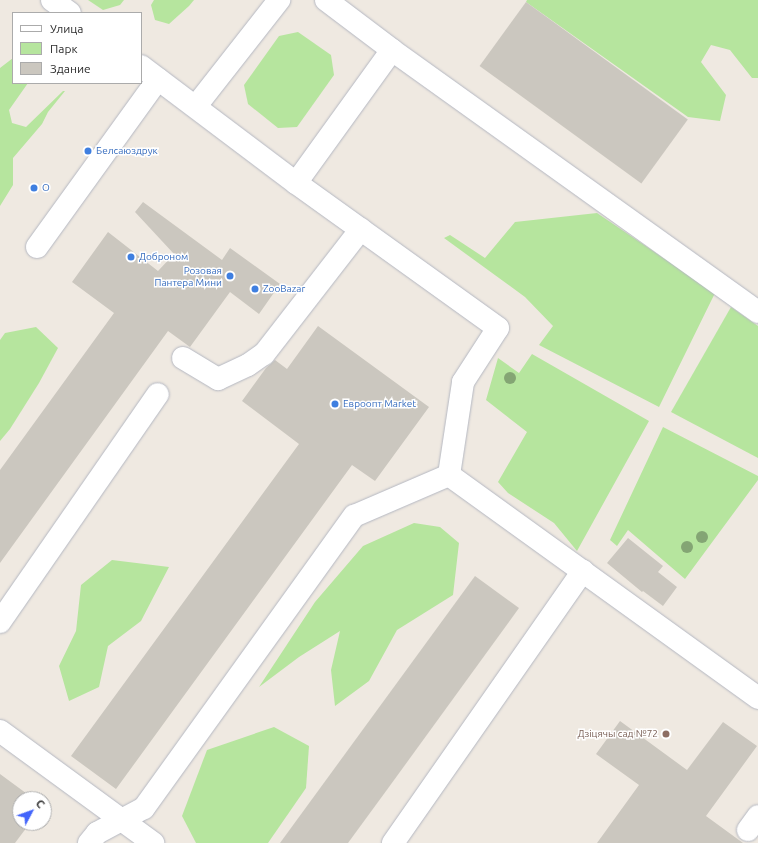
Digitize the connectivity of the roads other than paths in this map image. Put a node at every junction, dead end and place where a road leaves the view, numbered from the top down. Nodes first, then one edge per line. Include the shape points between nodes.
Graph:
1 (52, 0) edge
2 (279, 0) edge
3 (326, 0) edge
4 (69, 12) edge
5 (392, 50) junction
6 (149, 73) edge
7 (142, 84) edge
8 (142, 84) edge
9 (196, 106) junction
10 (296, 183) junction
11 (361, 229) junction
12 (37, 247) dead end
13 (758, 312) edge
14 (183, 358) dead end
15 (158, 394) dead end
16 (449, 475) junction
17 (583, 571) junction
18 (0, 622) edge
19 (758, 698) edge
20 (0, 731) edge
21 (122, 820) junction
22 (89, 843) edge
23 (153, 843) edge
24 (393, 843) edge

1 - 4 lane
2 - 9 lane
3 - 5 lane
5 - 10 lane
5 - 13 lane
6 - 7 lane
6 - 9 lane
8 - 12 lane
9 - 10 lane
10 - 11 lane
11 - 14 lane via 259,358 218,379
11 - 16 lane via 498,328 463,382
15 - 18 lane
16 - 17 lane
16 - 21 lane via 354,516 144,808
17 - 19 lane
17 - 24 lane
20 - 21 lane
21 - 22 lane via 97,833
21 - 23 lane

